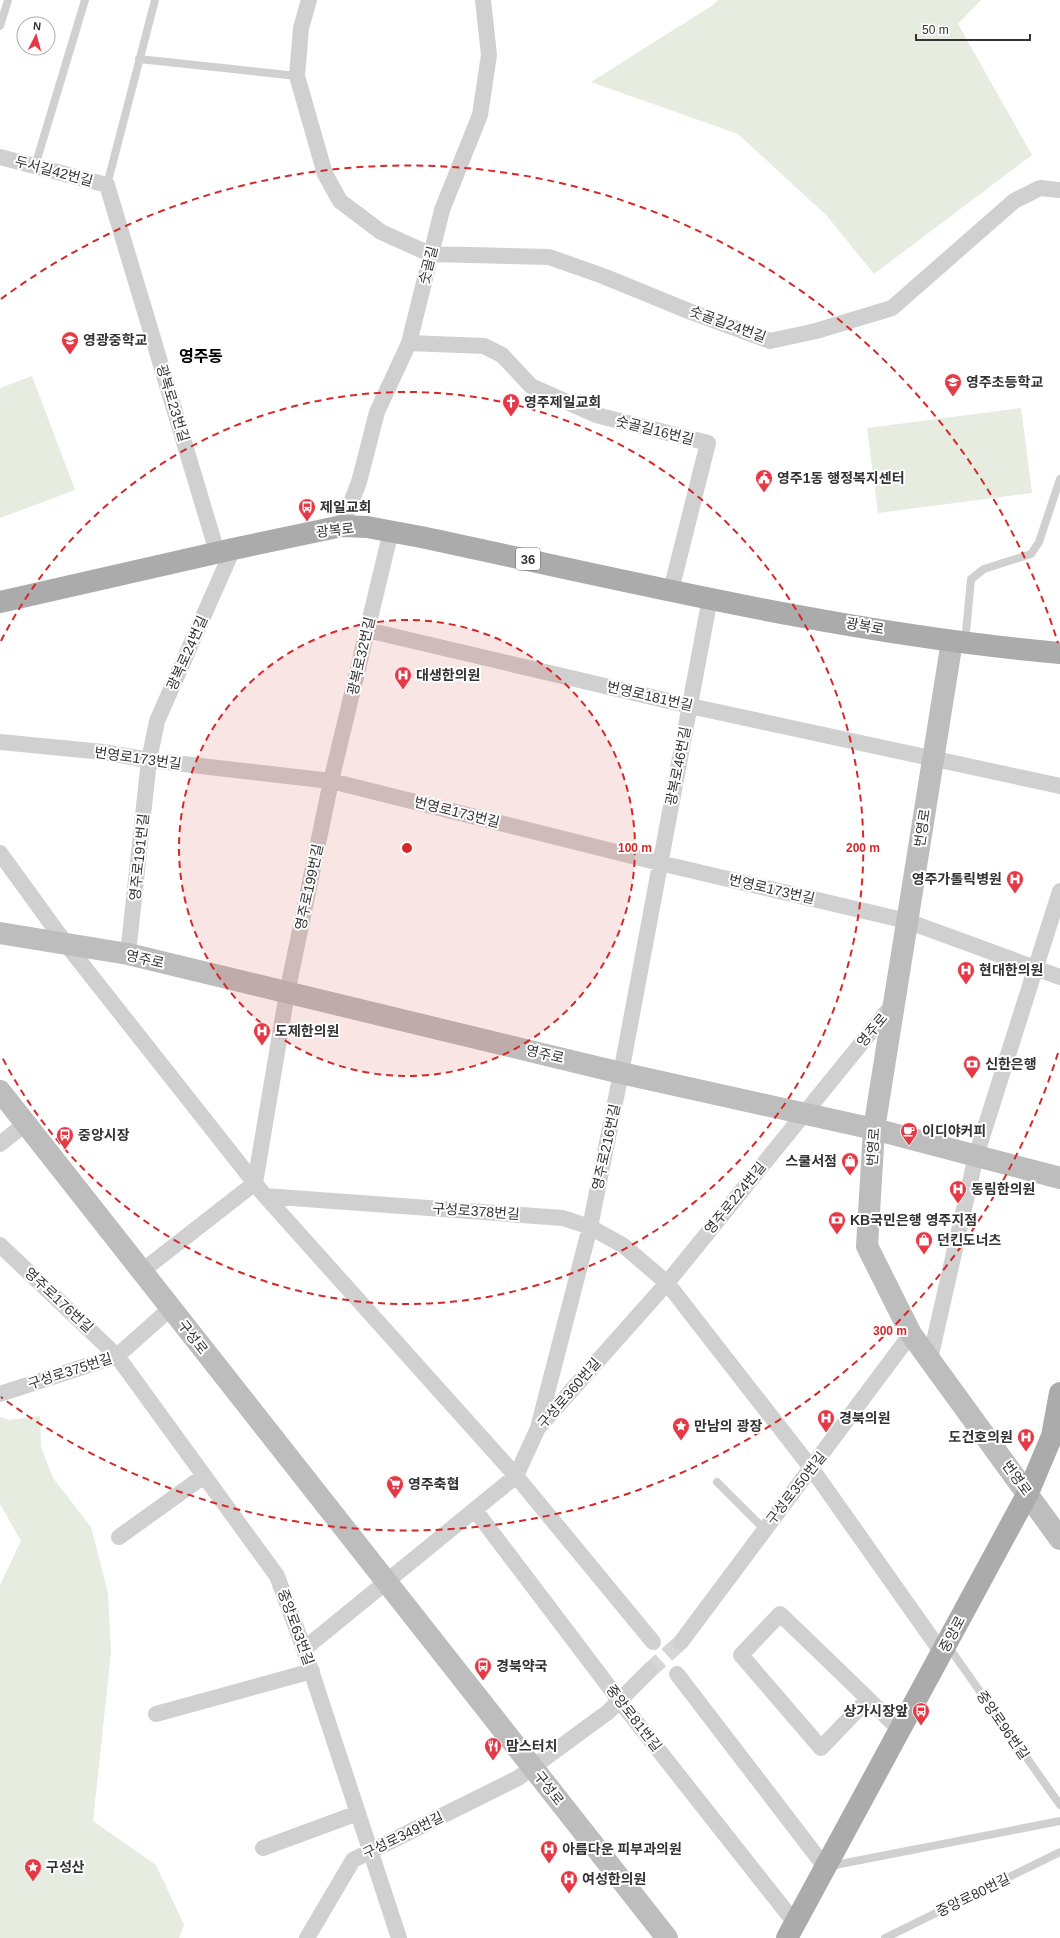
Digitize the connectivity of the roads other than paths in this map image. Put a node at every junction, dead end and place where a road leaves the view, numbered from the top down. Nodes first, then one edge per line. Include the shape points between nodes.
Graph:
1 (8, 0) edge
2 (85, 0) edge
3 (155, 0) edge
4 (309, 0) edge
5 (483, 0) edge
6 (0, 26) edge
7 (139, 59) junction
8 (297, 76) junction
9 (0, 157) edge
10 (35, 166) junction
11 (107, 185) junction
12 (1060, 190) edge
13 (430, 254) junction
14 (408, 343) junction
15 (1060, 480) edge
16 (342, 526) junction
17 (391, 531) junction
18 (225, 551) junction
19 (671, 590) junction
20 (710, 598) junction
21 (0, 602) edge
22 (367, 630) junction
23 (958, 642) junction
24 (1060, 653) edge
25 (690, 706) junction
26 (0, 742) edge
27 (933, 759) junction
28 (149, 760) junction
29 (331, 781) junction
30 (1060, 786) edge
31 (0, 853) edge
32 (660, 863) junction
33 (1060, 891) edge
34 (907, 921) junction
35 (0, 933) edge
36 (66, 944) junction
37 (128, 954) junction
38 (1035, 969) junction
39 (1060, 977) edge
40 (287, 993) junction
41 (894, 1003) junction
42 (621, 1073) junction
43 (0, 1092) edge
44 (804, 1113) junction
45 (26, 1124) junction
46 (874, 1129) junction
47 (0, 1144) edge
48 (976, 1156) junction
49 (1060, 1178) edge
50 (255, 1183) junction
51 (265, 1196) junction
52 (590, 1227) junction
53 (0, 1245) edge
54 (142, 1271) junction
55 (667, 1283) junction
56 (171, 1308) junction
57 (912, 1334) junction
58 (117, 1356) junction
59 (930, 1359) junction
60 (1060, 1393) edge
61 (0, 1394) edge
62 (538, 1428) junction
63 (1056, 1437) edge
64 (812, 1469) junction
65 (204, 1476) junction
66 (516, 1476) junction
67 (717, 1482) dead end
68 (1028, 1493) junction
69 (475, 1510) junction
70 (764, 1529) junction
71 (119, 1536) dead end
72 (1060, 1539) edge
73 (386, 1582) junction
74 (653, 1642) dead end
75 (681, 1642) tunnel mouth
76 (304, 1648) junction
77 (944, 1649) junction
78 (312, 1671) junction
79 (649, 1672) tunnel mouth
80 (677, 1674) dead end
81 (868, 1699) junction
82 (619, 1700) junction
83 (156, 1714) dead end
84 (900, 1730) junction
85 (533, 1768) junction
86 (1060, 1805) edge
87 (358, 1813) junction
88 (1060, 1821) edge
89 (263, 1848) dead end
90 (371, 1850) junction
91 (1060, 1852) edge
92 (825, 1867) junction
93 (791, 1931) edge
94 (307, 1938) edge
95 (399, 1938) edge
96 (667, 1938) edge
97 (885, 1938) edge

1 - 6 lane
2 - 10 lane
3 - 7 lane
4 - 8 street via 301,28
5 - 13 street, 숫골길 via 489,55 480,115 442,210
7 - 8 lane
7 - 11 lane
8 - 13 street via 325,174 340,201 381,232
9 - 10 street, 두서길42번길
10 - 11 street, 두서길42번길
11 - 18 street, 광복로23번길
12 - 13 street, 숫골길24번길 via 1040,188 1014,201 892,308 816,331 770,341 549,257
13 - 14 street, 숫골길
14 - 16 street, 숫골길 via 377,412 359,482
14 - 19 street, 숫골길16번길 via 484,346 502,355 530,386 596,415 708,443
15 - 23 lane via 1039,542 1031,554 984,569 971,579
16 - 17 main road, 광복로 / 36
16 - 18 main road, 광복로 / 36
17 - 19 main road, 광복로 / 36
17 - 22 street, 광복로32번길
18 - 21 main road, 광복로 / 36
18 - 28 street, 광복로24번길 via 157,721
19 - 20 main road, 광복로 / 36
20 - 23 main road, 광복로 / 36
20 - 25 street, 광복로46번길
22 - 25 street, 번영로181번길
22 - 29 street, 광복로32번길
23 - 24 main road, 광복로 / 36
23 - 27 street, 번영로
25 - 27 street, 번영로181번길
25 - 32 street, 광복로46번길
26 - 28 street, 번영로173번길 via 103,752
27 - 30 street
27 - 34 street, 번영로
28 - 29 street, 번영로173번길
28 - 37 street, 영주로191번길
29 - 32 street, 번영로173번길
29 - 40 street, 영주로199번길
31 - 36 street
32 - 34 street, 번영로173번길
32 - 42 street, 영주로216번길
33 - 38 street
34 - 38 street
34 - 41 street, 번영로
35 - 36 street, 영주로
36 - 37 street, 영주로
36 - 50 street
37 - 40 street, 영주로
38 - 39 street
38 - 48 street
40 - 42 street, 영주로
40 - 50 street
41 - 44 street, 영주로
41 - 46 street, 번영로
42 - 44 street, 영주로
42 - 52 street, 영주로216번길
43 - 45 street, 구성로
44 - 46 street, 영주로
44 - 55 street, 영주로224번길
45 - 47 street
45 - 54 street, 구성로
46 - 48 street, 영주로
46 - 57 street, 번영로 via 867,1246
48 - 49 street, 영주로
48 - 59 street
50 - 51 street
50 - 54 street
51 - 52 street, 구성로378번길 via 563,1218
51 - 66 street
52 - 55 street, 구성로378번길 via 624,1246
52 - 62 street, 영주로216번길
53 - 58 street, 영주로176번길
54 - 56 street, 구성로
55 - 62 street, 구성로360번길
55 - 64 street, 구성로378번길
56 - 58 street, 구성로375번길
56 - 73 street, 구성로
57 - 59 street, 번영로
57 - 64 street, 구성로350번길
58 - 61 street, 구성로375번길
58 - 65 street, 중앙로63번길
59 - 68 street, 번영로
60 - 63 main road, 중앙로
62 - 66 street, 구성로360번길
63 - 68 main road, 중앙로
64 - 70 street, 구성로350번길
64 - 77 street, 구성로378번길
65 - 71 street
65 - 76 street, 중앙로63번길 via 277,1576
66 - 69 street, 구성로360번길
66 - 74 street
67 - 70 lane
68 - 72 street, 번영로
68 - 77 main road, 중앙로
69 - 73 street, 구성로360번길
69 - 82 street, 중앙로81번길
70 - 75 street, 구성로350번길
73 - 76 street
73 - 85 street, 구성로
76 - 78 street, 중앙로63번길
77 - 84 main road, 중앙로
77 - 86 lane, 중앙로96번길
78 - 83 street
78 - 87 street, 중앙로63번길
79 - 82 street
80 - 92 street
81 - 81 street via 780,1614 741,1655 821,1748
81 - 84 street
82 - 85 street via 608,1712
82 - 93 street, 중앙로81번길
84 - 92 main road, 중앙로
85 - 90 street, 구성로349번길 via 518,1778
85 - 96 street, 구성로
87 - 89 street
87 - 90 street, 중앙로63번길
88 - 92 lane
90 - 94 street, 구성로349번길 via 352,1860
90 - 95 street, 중앙로63번길
91 - 97 lane, 중앙로80번길
92 - 93 main road, 중앙로

